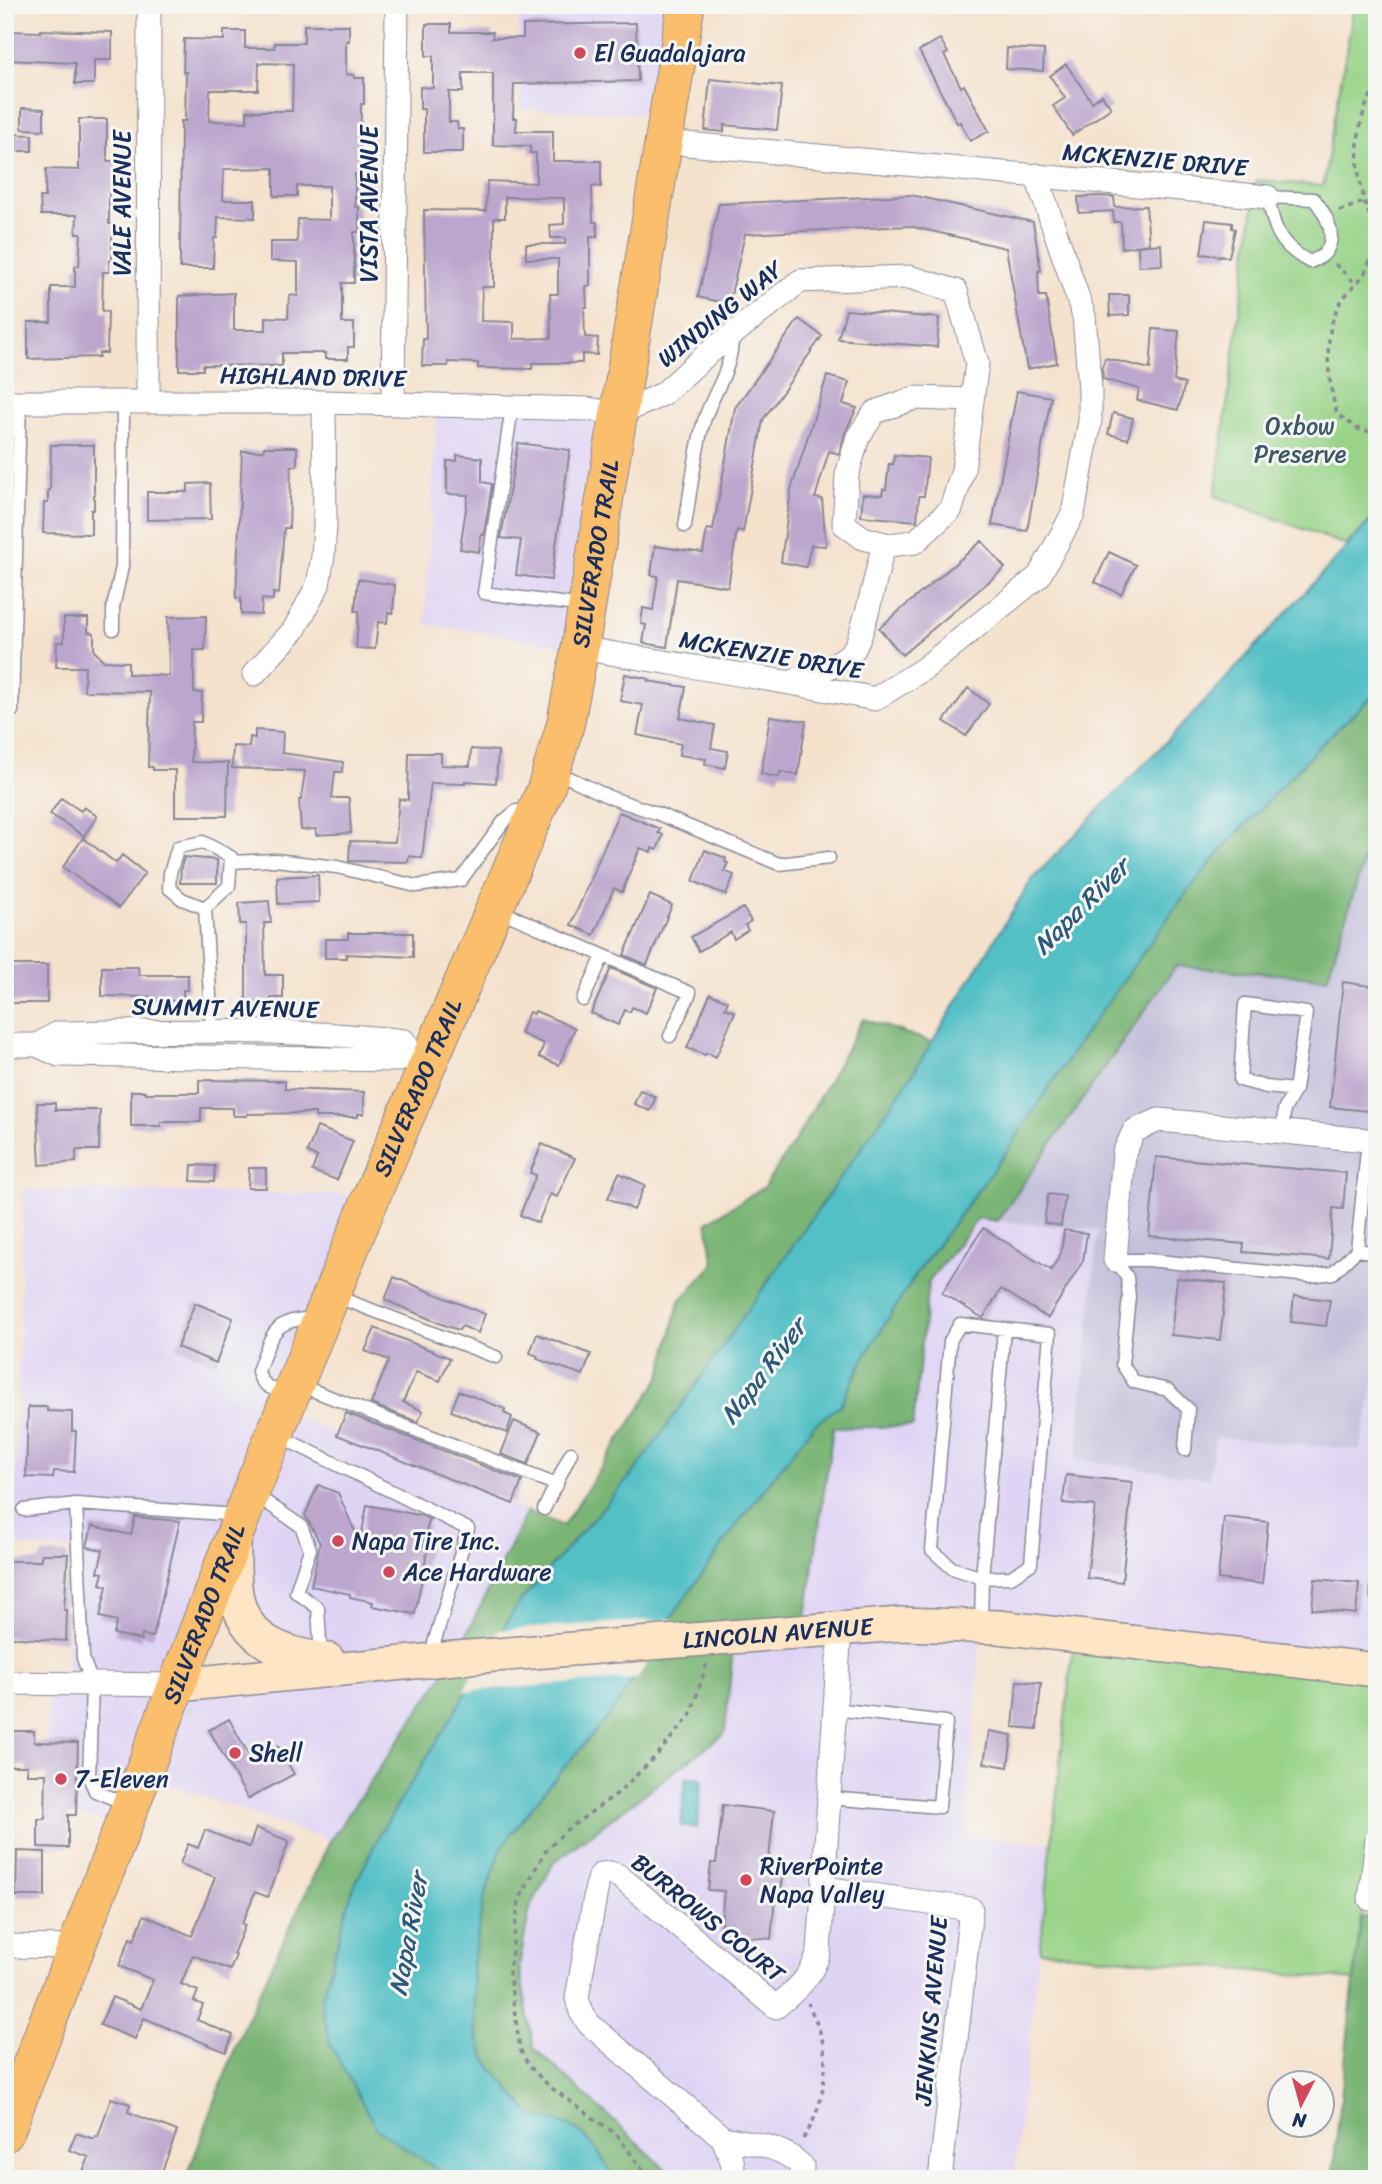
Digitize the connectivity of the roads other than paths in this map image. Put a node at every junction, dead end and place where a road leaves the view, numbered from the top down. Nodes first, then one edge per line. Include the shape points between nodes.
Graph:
1 (149, 5) edge
2 (397, 5) edge
3 (686, 5) edge
4 (665, 142) junction
5 (1036, 175) junction
6 (1268, 197) junction
7 (732, 334) junction
8 (972, 400) junction
9 (123, 401) junction
10 (148, 401) junction
11 (12, 402) edge
12 (324, 402) junction
13 (393, 404) junction
14 (512, 407) junction
15 (619, 414) junction
16 (685, 526) dead end
17 (884, 544) junction
18 (9, 598) edge
19 (588, 607) junction
20 (113, 629) dead end
21 (580, 648) junction
22 (8, 650) edge
23 (254, 674) dead end
24 (793, 682) junction
25 (5, 711) edge
26 (551, 769) junction
27 (534, 817) junction
28 (829, 858) dead end
29 (231, 862) junction
30 (205, 908) junction
31 (494, 909) junction
32 (603, 956) junction
33 (583, 1000) dead end
34 (212, 1031) junction
35 (670, 1037) dead end
36 (5, 1045) edge
37 (37, 1045) junction
38 (420, 1055) junction
39 (1296, 1090) junction
40 (1283, 1131) junction
41 (1372, 1140) edge
42 (1357, 1250) junction
43 (1377, 1253) edge
44 (1115, 1260) junction
45 (326, 1307) junction
46 (1004, 1329) junction
47 (496, 1357) dead end
48 (293, 1389) junction
49 (274, 1433) junction
50 (1185, 1450) dead end
51 (571, 1453) dead end
52 (557, 1485) junction
53 (76, 1504) junction
54 (544, 1509) dead end
55 (24, 1510) dead end
56 (242, 1514) junction
57 (982, 1578) junction
58 (981, 1626) junction
59 (840, 1629) junction
60 (321, 1659) junction
61 (442, 1659) junction
62 (373, 1665) junction
63 (1377, 1670) edge
64 (5, 1683) edge
65 (92, 1684) junction
66 (178, 1685) junction
67 (835, 1709) junction
68 (829, 1798) junction
69 (130, 1805) junction
70 (1377, 1838) edge
71 (824, 1888) junction
72 (1370, 1899) dead end
73 (5, 1946) edge
74 (75, 1947) junction
75 (5, 2133) edge
76 (723, 2138) junction
77 (732, 2179) edge
78 (801, 2179) edge
79 (940, 2179) edge

1 - 10 street, VALE AVENUE
2 - 13 street, VISTA AVENUE
3 - 4 main road, SILVERADO TRAIL
4 - 5 street, MCKENZIE DRIVE
4 - 15 main road, SILVERADO TRAIL
5 - 6 street, MCKENZIE DRIVE
5 - 24 street, MCKENZIE DRIVE via 1084,316 1090,421 1073,514 1039,576 925,668 875,699
6 - 6 lane via 1273,222 1291,253 1310,262 1325,254 1331,238 1327,216 1314,199
7 - 8 street, WINDING WAY via 800,281 909,277 956,291 977,363
7 - 15 street, WINDING WAY via 663,394
7 - 16 lane via 728,368 702,426
8 - 17 street, WINDING WAY via 963,470 951,509 915,542
8 - 17 street via 915,398 875,412 858,438 847,475 844,524 863,538
9 - 10 street, HIGHLAND DRIVE
9 - 11 street, HIGHLAND DRIVE
9 - 20 lane via 122,567
10 - 12 street, HIGHLAND DRIVE
11 - 18 lane
12 - 13 street, HIGHLAND DRIVE
12 - 23 street via 325,525 318,585 294,630
13 - 14 street, HIGHLAND DRIVE
14 - 15 street, HIGHLAND DRIVE
14 - 19 lane via 484,593
15 - 19 main road, SILVERADO TRAIL
17 - 24 street via 853,652
18 - 22 lane
19 - 21 main road, SILVERADO TRAIL
21 - 24 street, MCKENZIE DRIVE
21 - 26 main road, SILVERADO TRAIL via 565,726
22 - 25 lane via 12,711
26 - 27 main road, SILVERADO TRAIL
26 - 28 lane via 609,797 779,864
27 - 29 lane via 516,811 510,816 461,880 416,886 337,867 275,860
27 - 31 main road, SILVERADO TRAIL
29 - 30 lane via 229,886
29 - 30 lane via 231,857 203,842 178,847 169,888 182,900
30 - 34 lane
31 - 32 lane
31 - 38 main road, SILVERADO TRAIL
32 - 33 lane
32 - 35 lane via 690,993
34 - 37 street, SUMMIT AVENUE via 58,1033
34 - 38 street, SUMMIT AVENUE via 404,1041
36 - 37 street, SUMMIT AVENUE
37 - 38 street, SUMMIT AVENUE via 59,1055 399,1060
38 - 45 main road, SILVERADO TRAIL
39 - 39 lane via 1306,1013 1245,1004 1240,1080
39 - 40 lane via 1284,1110
40 - 41 street
40 - 44 street via 1159,1120 1134,1131 1124,1153
41 - 42 lane
42 - 43 lane
42 - 44 lane via 1333,1273 1310,1276
44 - 50 lane via 1127,1277 1129,1297 1122,1364 1134,1381 1168,1390 1188,1409
45 - 47 lane
45 - 48 main road, SILVERADO TRAIL
46 - 57 lane
46 - 57 lane via 1050,1334 1031,1564 1011,1577
46 - 57 lane via 960,1324 950,1340 932,1550 952,1568
48 - 49 main road, SILVERADO TRAIL
48 - 52 lane
49 - 56 main road, SILVERADO TRAIL
49 - 61 lane via 468,1529
51 - 52 lane
52 - 54 lane
53 - 55 lane
53 - 56 lane
53 - 65 lane via 83,1658
56 - 60 main road via 236,1594 245,1623 265,1642
56 - 60 lane via 301,1526 310,1549 296,1592 318,1608
56 - 66 main road, SILVERADO TRAIL
57 - 58 lane
58 - 59 main road, LINCOLN AVENUE via 901,1624
58 - 63 main road, LINCOLN AVENUE
59 - 61 main road, LINCOLN AVENUE
59 - 67 street
60 - 62 main road
61 - 62 main road, LINCOLN AVENUE
62 - 66 main road, LINCOLN AVENUE
64 - 65 street
65 - 66 street
65 - 69 lane via 89,1777 95,1791
66 - 69 main road, SILVERADO TRAIL
67 - 68 street
67 - 68 lane via 946,1722 939,1807
68 - 71 street
69 - 74 main road, SILVERADO TRAIL
70 - 72 street
71 - 76 street, BURROWS COURT via 814,1969 776,2007 619,1876 602,1874 598,1880 577,1998 581,2012 589,2024
71 - 79 street, JENKINS AVENUE via 971,1909
73 - 74 street
74 - 75 main road, SILVERADO TRAIL
76 - 77 street via 733,2164
76 - 78 street, BURROWS COURT via 792,2155 802,2166

